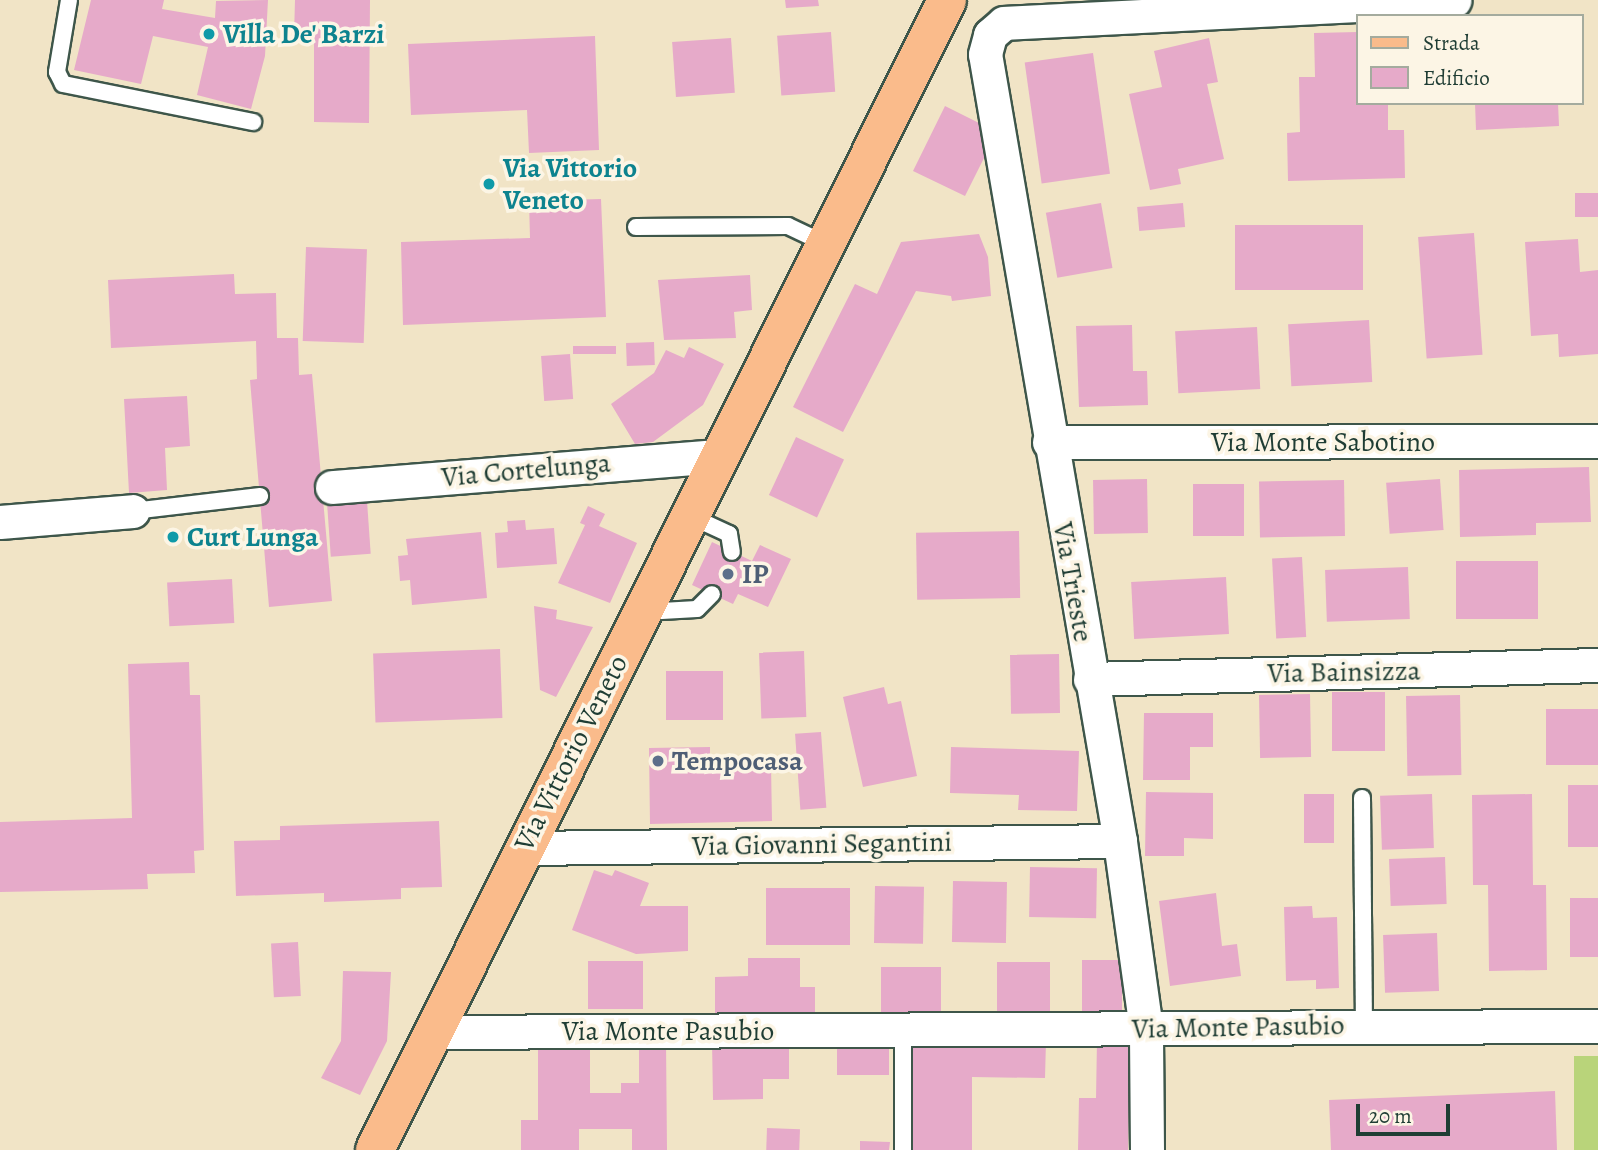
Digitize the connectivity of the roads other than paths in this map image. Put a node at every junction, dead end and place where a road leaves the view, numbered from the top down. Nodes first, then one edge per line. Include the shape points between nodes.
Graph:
1 (69, 0) edge
2 (947, 0) edge
3 (1454, 0) edge
4 (253, 122) dead end
5 (636, 227) dead end
6 (826, 244) junction
7 (1598, 441) edge
8 (1049, 442) junction
9 (720, 456) junction
10 (327, 488) dead end
11 (260, 496) dead end
12 (133, 511) joint
13 (691, 516) junction
14 (0, 522) edge
15 (732, 552) dead end
16 (712, 594) dead end
17 (642, 612) junction
18 (1598, 665) edge
19 (1090, 678) junction
20 (1362, 798) dead end
21 (1120, 841) junction
22 (523, 848) junction
23 (1364, 1026) junction
24 (1598, 1026) edge
25 (1146, 1028) junction
26 (903, 1030) junction
27 (433, 1032) junction
28 (375, 1150) edge
29 (903, 1150) edge
30 (1147, 1150) edge

1 - 4 lane via 57,72 63,84
2 - 6 main road, Via Vittorio Veneto
3 - 8 street, Via Trieste via 1004,23 990,35 985,54
5 - 6 lane via 788,226
6 - 9 main road, Via Vittorio Veneto
7 - 8 street, Via Monte Sabotino
8 - 19 street, Via Trieste
9 - 10 street, Via Cortelunga
9 - 13 main road, Via Vittorio Veneto
11 - 12 lane
12 - 14 street
13 - 15 lane via 729,534
13 - 17 main road, Via Vittorio Veneto
16 - 17 lane via 698,610
17 - 22 main road, Via Vittorio Veneto
18 - 19 street, Via Bainsizza
19 - 21 street, Via Trieste
20 - 23 lane, Via Monte Pasubio
21 - 22 street, Via Giovanni Segantini
21 - 25 street, Via Trieste
22 - 27 main road, Via Vittorio Veneto
23 - 24 street, Via Monte Pasubio
23 - 25 street, Via Monte Pasubio
25 - 26 street, Via Monte Pasubio
25 - 30 street, Via Trieste
26 - 27 street, Via Monte Pasubio
26 - 29 lane
27 - 28 main road, Via Vittorio Veneto

